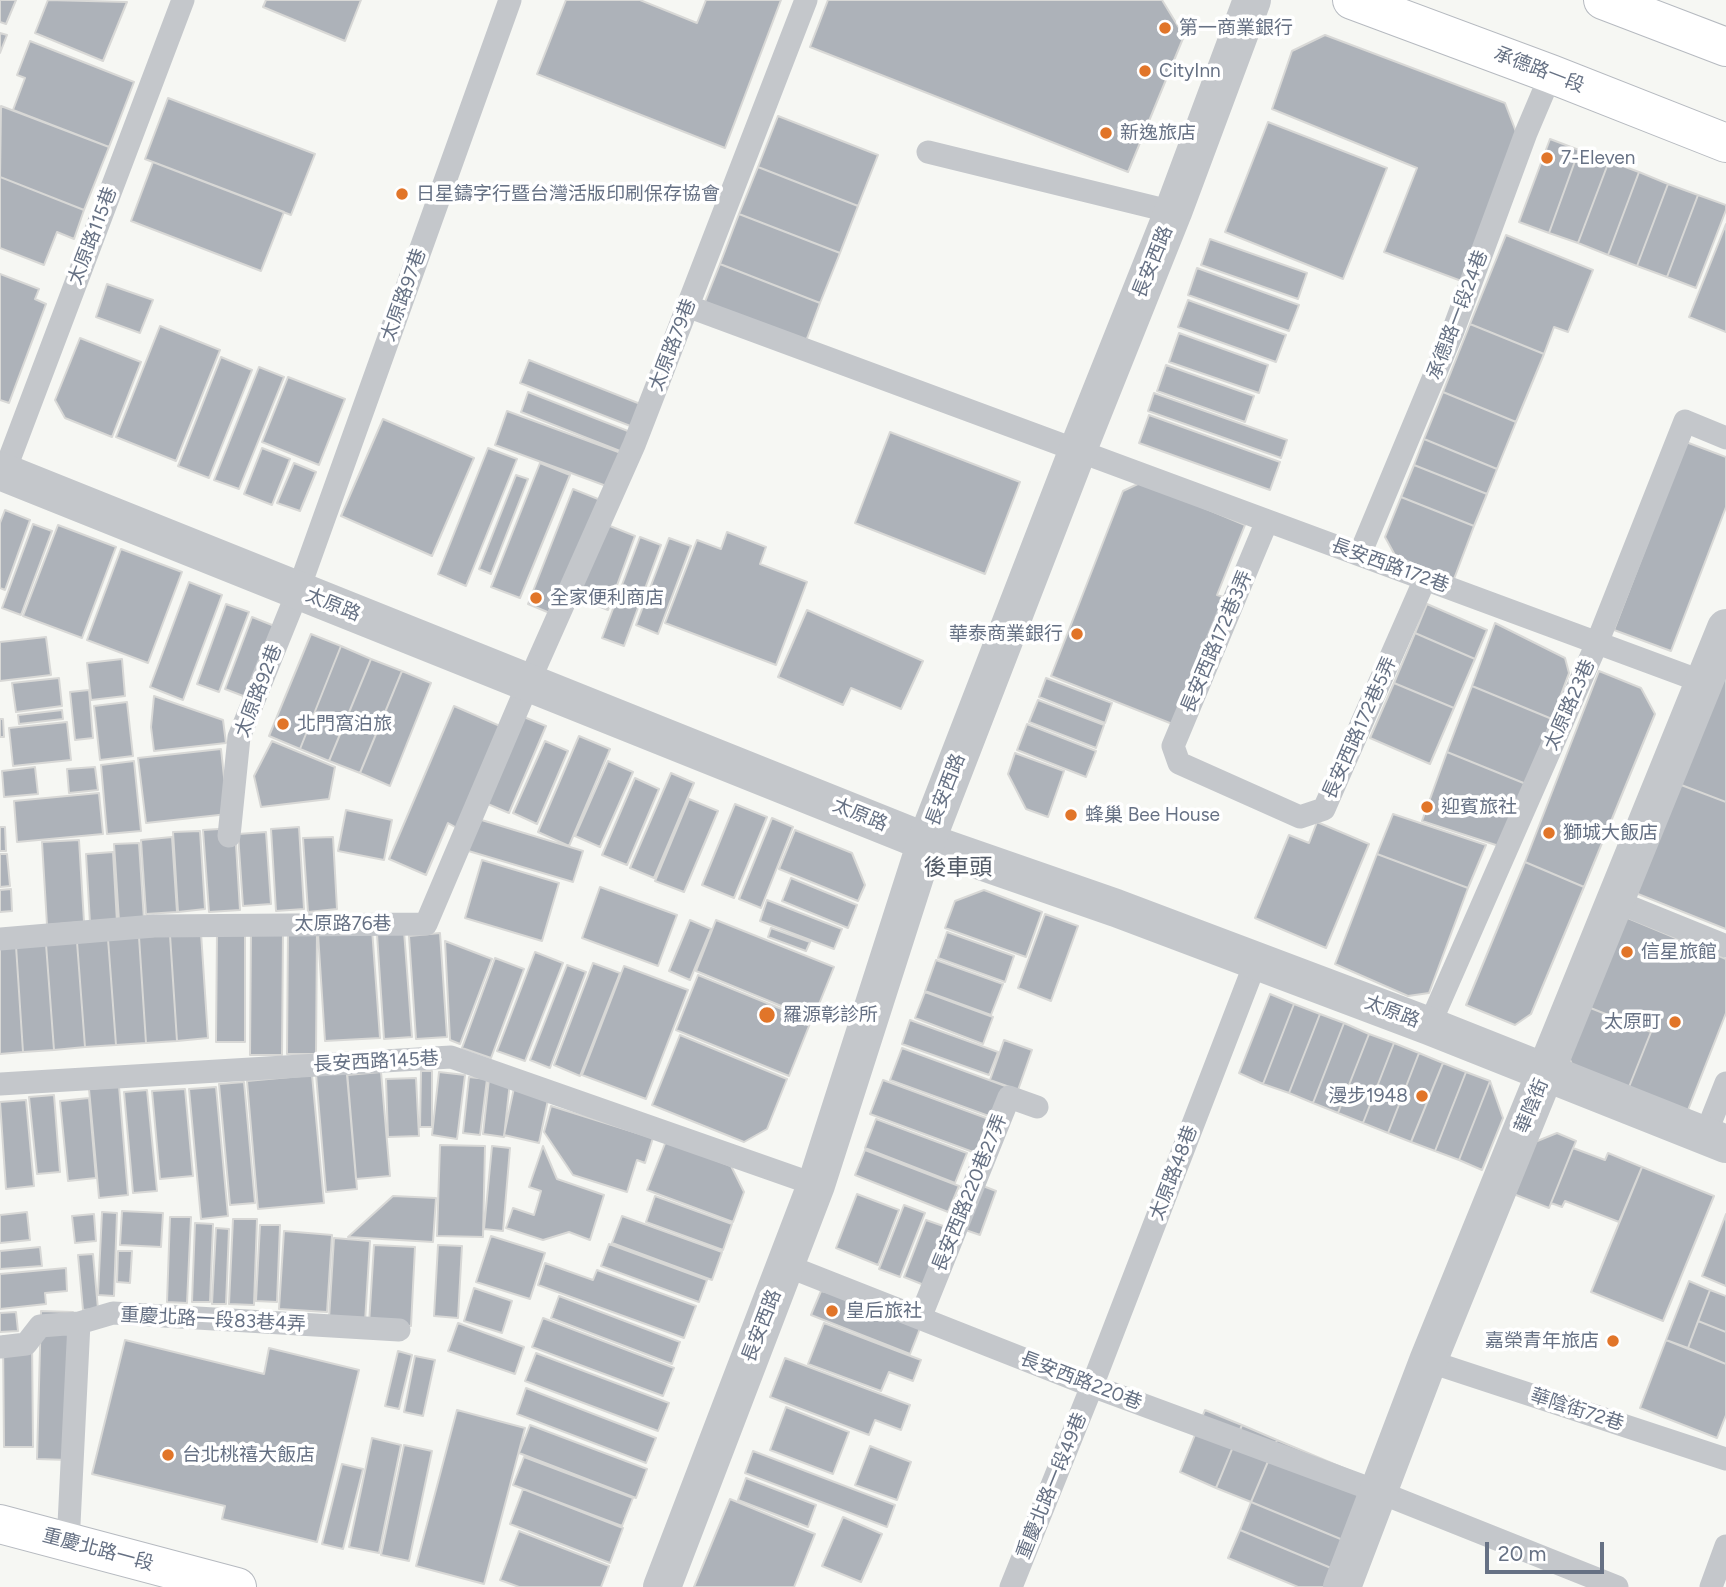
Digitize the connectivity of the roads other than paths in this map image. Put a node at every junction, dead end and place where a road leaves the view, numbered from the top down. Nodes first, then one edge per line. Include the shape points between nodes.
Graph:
1 (183, 0) edge
2 (510, 0) edge
3 (806, 0) edge
4 (1252, 0) edge
5 (1352, 0) edge
6 (1603, 0) edge
7 (1726, 47) edge
8 (1551, 74) junction
9 (1726, 143) edge
10 (928, 152) dead end
11 (1173, 212) junction
12 (687, 306) junction
13 (1726, 438) edge
14 (1077, 452) junction
15 (2, 472) edge
16 (1267, 521) junction
17 (1360, 554) junction
18 (1425, 579) junction
19 (298, 590) junction
20 (1726, 628) edge
21 (1597, 643) junction
22 (1703, 682) junction
23 (528, 684) junction
24 (1179, 763) joint
25 (229, 836) dead end
26 (926, 842) junction
27 (1615, 901) junction
28 (0, 939) edge
29 (1726, 946) edge
30 (1256, 961) junction
31 (1429, 1026) junction
32 (1546, 1072) junction
33 (1726, 1083) edge
34 (0, 1084) edge
35 (1037, 1107) dead end
36 (1716, 1140) edge
37 (816, 1185) junction
38 (785, 1265) junction
39 (920, 1318) junction
40 (79, 1323) junction
41 (399, 1330) dead end
42 (0, 1346) edge
43 (1428, 1362) junction
44 (1092, 1386) junction
45 (1726, 1459) edge
46 (1380, 1492) junction
47 (0, 1524) edge
48 (67, 1542) junction
49 (1726, 1546) edge
50 (237, 1587) edge
51 (662, 1587) edge
52 (1012, 1587) edge
53 (1342, 1587) edge
54 (1617, 1587) edge
55 (1711, 1587) edge

1 - 15 lane, 太原路115巷
2 - 19 lane, 太原路97巷
3 - 12 lane, 太原路79巷
4 - 11 street, 長安西路
5 - 8 main road, 承德路一段
6 - 7 main road
8 - 9 main road, 承德路一段
8 - 17 lane, 承德路一段24巷 via 1453,331
10 - 11 lane
11 - 14 street, 長安西路
12 - 14 lane, 長安西路172巷
12 - 23 lane, 太原路79巷 via 634,445
13 - 21 lane, 太原路23巷 via 1685,421
14 - 16 lane, 長安西路172巷
14 - 26 street, 長安西路
15 - 19 street, 太原路
16 - 17 lane, 長安西路172巷
16 - 24 lane, 長安西路172巷3弄 via 1173,746
17 - 18 lane, 長安西路172巷
18 - 21 lane, 長安西路172巷
18 - 24 lane, 長安西路172巷5弄 via 1324,809 1300,817
19 - 23 street, 太原路
19 - 25 lane, 太原路92巷 via 239,737
20 - 22 street, 華陰街
21 - 22 lane, 長安西路172巷
21 - 31 lane, 太原路23巷
22 - 27 street, 華陰街
23 - 26 street, 太原路
23 - 28 lane, 太原路76巷 via 426,924 154,926
26 - 30 street, 太原路
26 - 37 street, 長安西路
27 - 29 lane
27 - 32 street, 華陰街
30 - 31 street, 太原路
30 - 44 lane, 太原路48巷
31 - 32 street, 太原路
32 - 36 street, 太原路
32 - 43 street, 華陰街
33 - 36 lane
34 - 37 lane, 長安西路145巷 via 451,1057
35 - 39 lane, 長安西路220巷27弄 via 1009,1097
37 - 38 street, 長安西路
38 - 39 lane, 長安西路220巷
38 - 51 street, 長安西路
39 - 44 lane, 長安西路220巷
40 - 41 lane, 重慶北路一段83巷4弄 via 113,1313
40 - 42 lane, 重慶北路一段83巷4弄 via 40,1326 26,1344
40 - 48 lane
43 - 45 lane, 華陰街72巷
43 - 46 street, 華陰街
44 - 46 lane, 長安西路220巷
44 - 52 lane, 重慶北路一段49巷
46 - 53 street, 華陰街
46 - 54 lane, 長安西路220巷
47 - 48 main road, 重慶北路一段
48 - 50 main road, 重慶北路一段
49 - 55 lane

